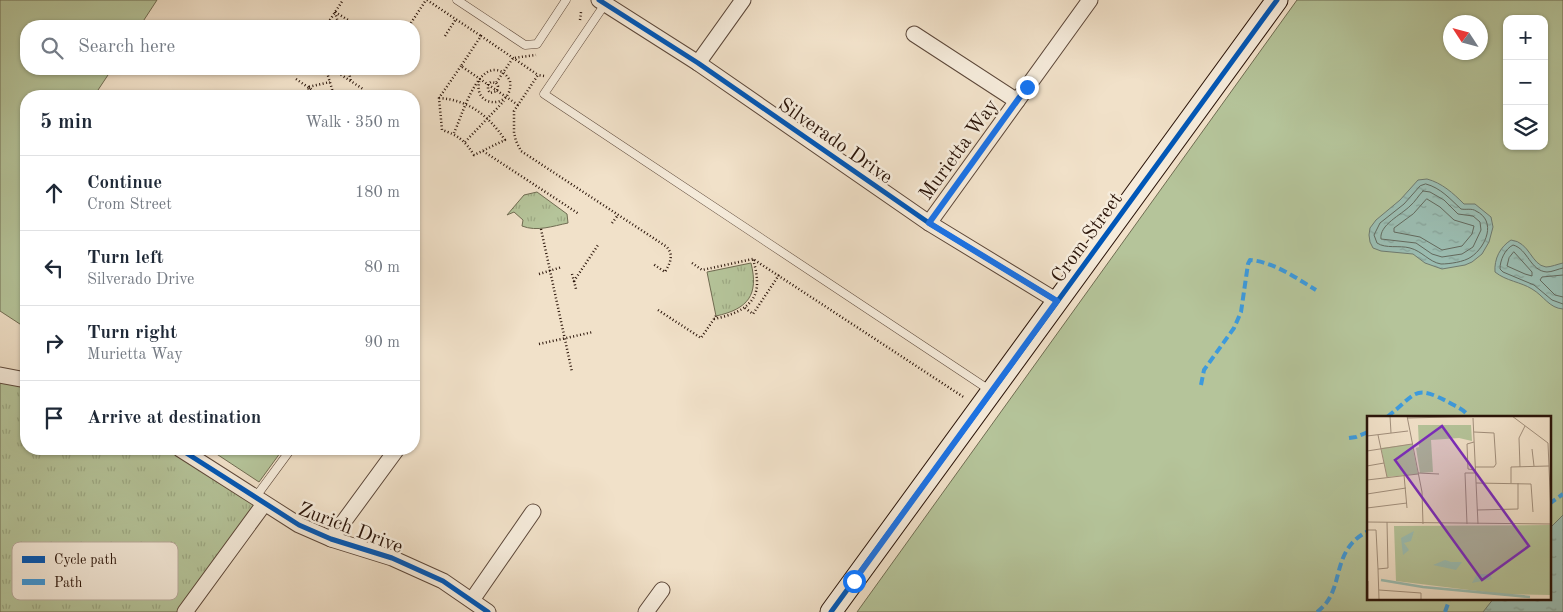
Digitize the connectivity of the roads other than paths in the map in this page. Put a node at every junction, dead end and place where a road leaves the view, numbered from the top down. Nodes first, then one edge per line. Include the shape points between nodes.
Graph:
1 (457, 0) edge
2 (566, 0) edge
3 (743, 0) edge
4 (1090, 0) edge
5 (1277, 0) edge
6 (602, 2) edge
7 (914, 34) dead end
8 (698, 63) junction
9 (1017, 102) junction
10 (929, 223) junction
11 (1057, 301) junction
12 (0, 375) edge
13 (20, 379) edge
14 (991, 392) junction
15 (189, 455) edge
16 (287, 455) edge
17 (392, 455) edge
18 (259, 501) junction
19 (533, 512) dead end
20 (331, 539) junction
21 (662, 590) dead end
22 (472, 600) junction
23 (185, 612) edge
24 (488, 612) edge
25 (646, 612) edge
26 (831, 612) edge

1 - 2 lane via 525,45 537,44
3 - 8 street
4 - 9 street, Murietta Way
5 - 11 street, Crom Street
6 - 8 street, Silverado Drive
6 - 14 lane via 544,94
7 - 9 street
8 - 10 street, Silverado Drive
9 - 10 street, Murietta Way
10 - 11 street, Silverado Drive
11 - 14 street, Crom Street
12 - 13 street
14 - 26 street, Crom Street
15 - 18 street, Zurich Drive
16 - 18 lane
17 - 20 street
18 - 20 street, Zurich Drive via 299,526
18 - 23 street
19 - 22 street
20 - 22 street, Zurich Drive via 392,558 443,581
21 - 25 street
22 - 24 street, Zurich Drive

